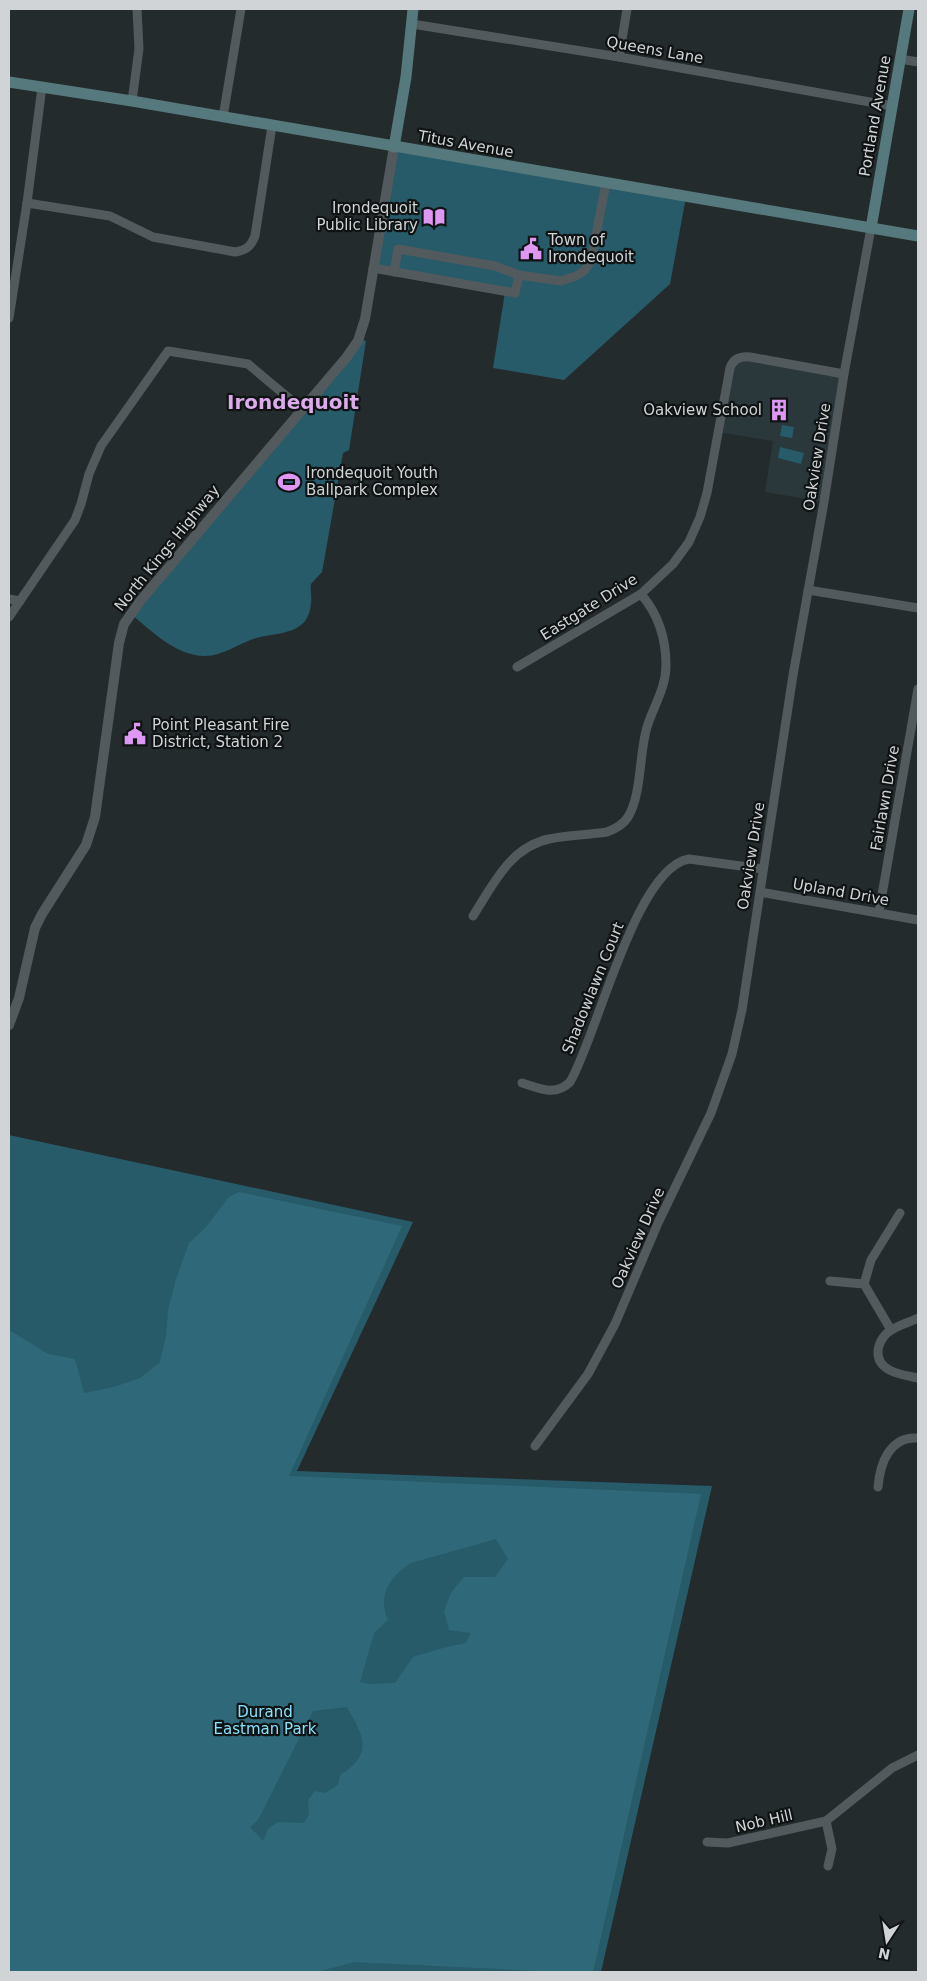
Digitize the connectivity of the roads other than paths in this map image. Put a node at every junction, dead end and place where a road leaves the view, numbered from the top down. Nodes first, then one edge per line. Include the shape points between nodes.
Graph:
1 (137, 9) edge
2 (241, 9) edge
3 (413, 9) edge
4 (627, 9) edge
5 (909, 9) edge
6 (412, 24) junction
7 (620, 57) junction
8 (900, 59) junction
9 (918, 62) edge
10 (9, 82) edge
11 (42, 87) junction
12 (132, 101) junction
13 (892, 106) junction
14 (223, 117) junction
15 (272, 126) junction
16 (394, 147) junction
17 (606, 183) junction
18 (27, 203) junction
19 (871, 228) junction
20 (918, 236) edge
21 (373, 268) junction
22 (394, 272) junction
23 (519, 275) junction
24 (9, 318) edge
25 (844, 374) junction
26 (303, 410) junction
27 (808, 590) junction
28 (641, 594) junction
29 (9, 599) edge
30 (20, 601) junction
31 (918, 608) edge
32 (9, 617) edge
33 (517, 667) dead end
34 (918, 689) edge
35 (763, 868) junction
36 (760, 892) junction
37 (879, 912) junction
38 (473, 916) dead end
39 (918, 920) edge
40 (9, 1025) edge
41 (522, 1083) dead end
42 (900, 1213) dead end
43 (830, 1281) dead end
44 (864, 1284) junction
45 (918, 1318) edge
46 (891, 1330) junction
47 (918, 1378) edge
48 (918, 1438) edge
49 (535, 1446) dead end
50 (878, 1487) dead end
51 (918, 1755) edge
52 (826, 1821) junction
53 (707, 1842) dead end
54 (828, 1866) dead end

1 - 12 street via 139,49
2 - 14 street
3 - 6 main road
4 - 7 street
5 - 8 main road, Portland Avenue
6 - 7 street, Queens Lane
6 - 16 main road
7 - 13 street, Queens Lane
8 - 9 street
8 - 13 main road, Portland Avenue
10 - 11 main road, Titus Avenue
11 - 12 main road, Titus Avenue
11 - 18 street
12 - 14 main road, Titus Avenue
13 - 19 main road, Portland Avenue
14 - 15 main road, Titus Avenue
15 - 16 main road, Titus Avenue
15 - 18 street via 255,236 252,244 242,251 170,241 145,234 110,216
16 - 17 main road, Titus Avenue
16 - 21 street, North Kings Highway
17 - 19 main road, Titus Avenue
17 - 23 street via 591,261 584,270 561,281
18 - 24 street
19 - 20 main road, Titus Avenue
19 - 25 street, Oakview Drive
21 - 22 street
21 - 26 street, North Kings Highway via 358,341
22 - 23 street via 515,294
22 - 23 street via 398,248 495,266
25 - 27 street, Oakview Drive
25 - 28 street, Eastgate Drive via 745,356 733,361 700,518 673,564
26 - 30 street via 248,364 168,351 101,446 75,520
26 - 40 street, North Kings Highway via 124,624 95,817 86,845 35,928 19,998
27 - 31 street
27 - 35 street, Oakview Drive
28 - 33 street, Eastgate Drive
28 - 38 street via 661,630 665,677 647,728 628,818 607,832 549,839 520,852 505,866
29 - 30 street
30 - 32 street
34 - 37 street, Fairlawn Drive
35 - 36 street, Oakview Drive
35 - 41 street, Shadowlawn Court via 689,859 670,867 630,930 570,1082 552,1091
36 - 37 street, Upland Drive
36 - 49 street, Oakview Drive via 741,1017 712,1113 596,1362
37 - 39 street, Upland Drive
42 - 44 street via 872,1260
43 - 44 street
44 - 46 street
45 - 46 street
46 - 47 street via 881,1340 880,1362 892,1372
48 - 50 street via 894,1445 880,1470
51 - 52 street, Nob Hill via 892,1768
52 - 53 street, Nob Hill via 728,1843
52 - 54 street via 832,1849

